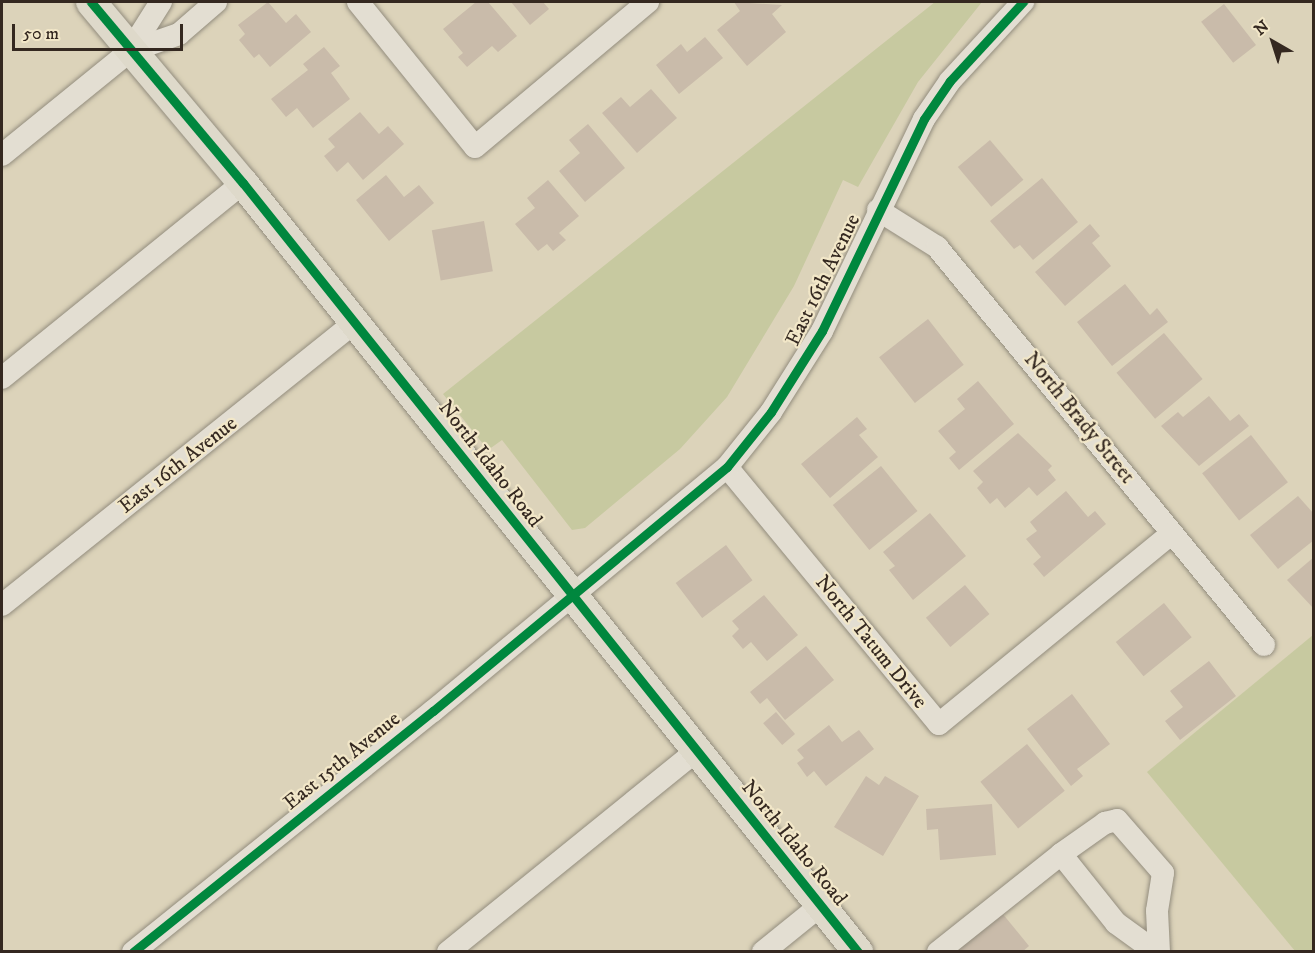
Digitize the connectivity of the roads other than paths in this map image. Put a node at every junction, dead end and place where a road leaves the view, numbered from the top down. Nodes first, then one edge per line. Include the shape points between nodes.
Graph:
1 (91, 2) edge
2 (161, 2) edge
3 (216, 2) edge
4 (358, 2) edge
5 (648, 2) edge
6 (1023, 2) edge
7 (130, 51) junction
8 (2, 155) edge
9 (243, 183) junction
10 (878, 210) junction
11 (354, 323) junction
12 (2, 378) edge
13 (727, 467) junction
14 (1172, 533) junction
15 (571, 596) junction
16 (2, 605) edge
17 (1264, 645) dead end
18 (696, 751) junction
19 (1061, 854) junction
20 (821, 905) junction
21 (133, 951) edge
22 (448, 951) edge
23 (764, 951) edge
24 (858, 951) edge
25 (938, 951) edge
26 (1157, 951) edge

1 - 7 main road, North Idaho Road
2 - 7 street
3 - 7 street via 179,34
4 - 5 street via 475,147
6 - 10 street, East 16th Avenue via 950,81 904,155
7 - 8 street
7 - 9 main road, North Idaho Road
9 - 11 main road, North Idaho Road
9 - 12 street
10 - 13 street, East 16th Avenue via 822,332 771,412
10 - 14 street, North Brady Street via 937,247
11 - 15 main road, North Idaho Road
11 - 16 street, East 16th Avenue
13 - 14 street, North Tatum Drive via 939,724
13 - 15 street, East 16th Avenue
14 - 17 street, North Brady Street
15 - 18 main road, North Idaho Road
15 - 21 street, East 15th Avenue
18 - 20 main road, North Idaho Road
18 - 22 street
19 - 25 street
19 - 26 street via 1116,923
19 - 26 street via 1105,823 1117,820 1163,873 1157,911
20 - 23 street
20 - 24 main road, North Idaho Road

